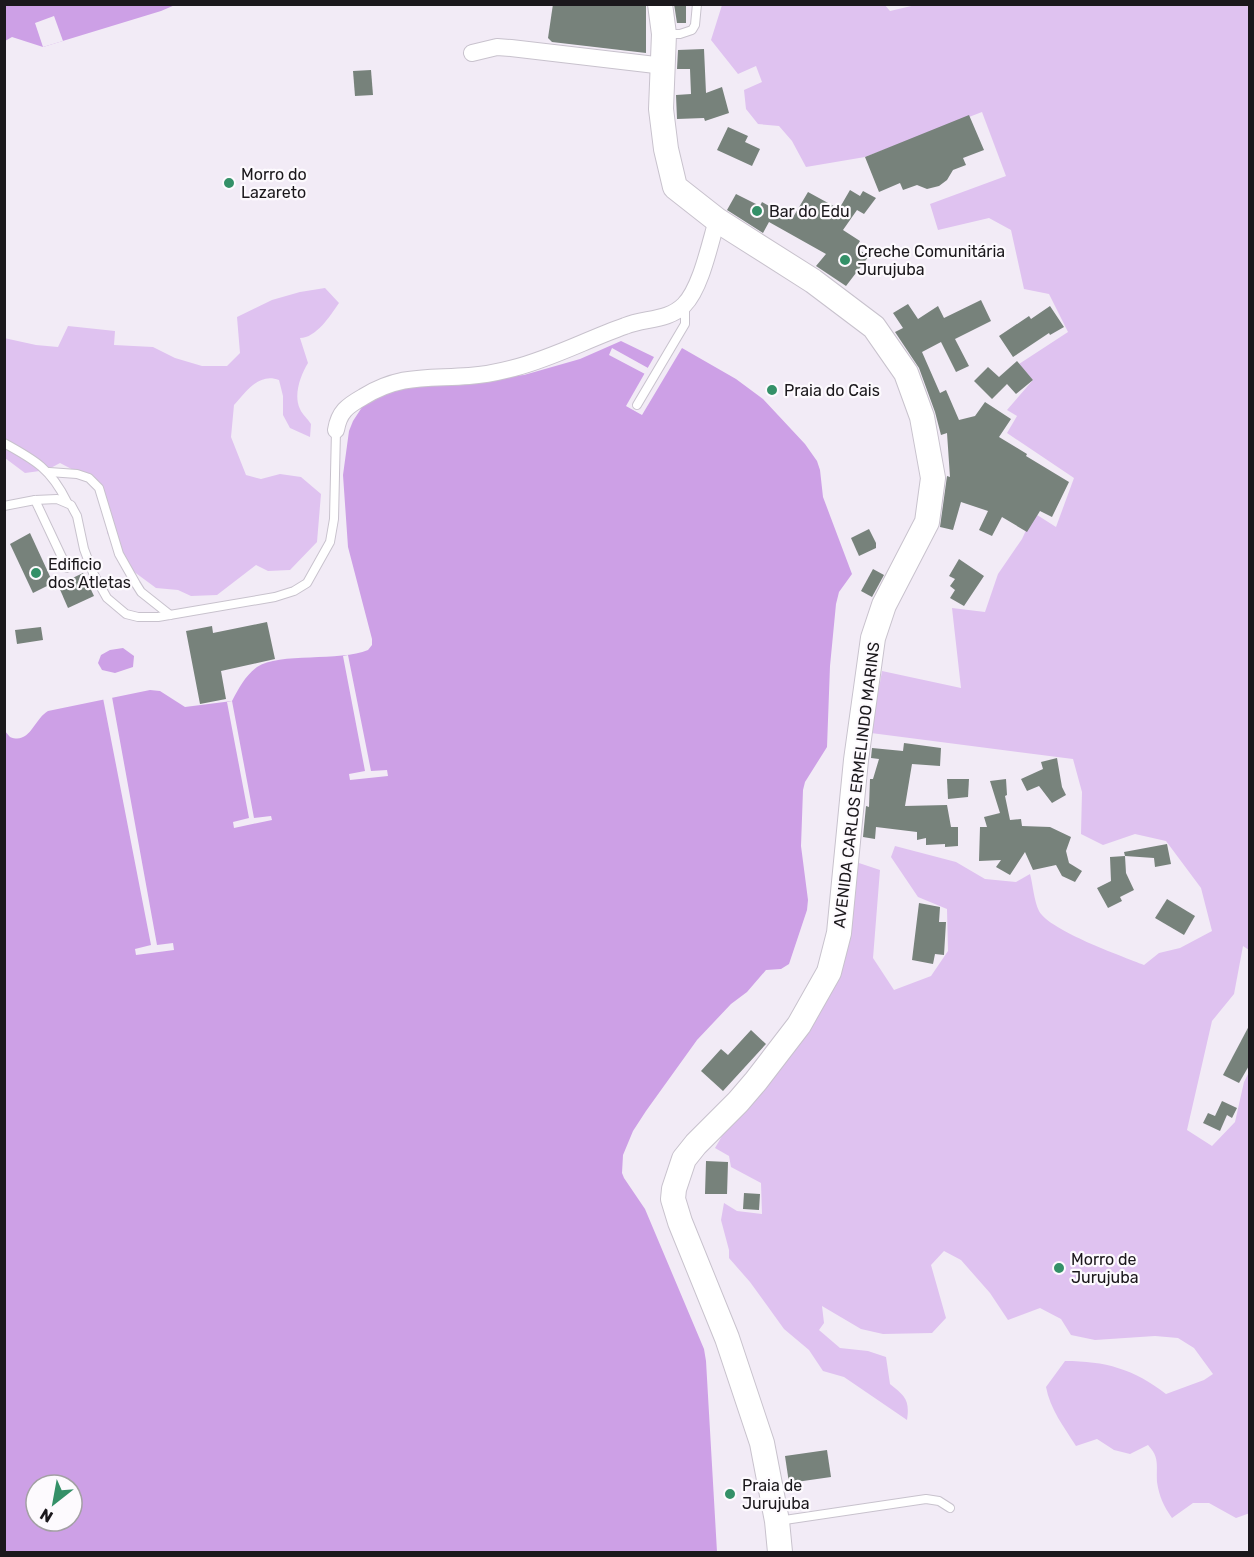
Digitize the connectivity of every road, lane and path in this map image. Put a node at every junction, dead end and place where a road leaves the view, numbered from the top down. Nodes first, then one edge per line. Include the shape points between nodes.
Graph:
1 (660, 4) edge
2 (698, 4) edge
3 (664, 34) junction
4 (472, 53) dead end
5 (664, 66) junction
6 (717, 220) junction
7 (685, 304) junction
8 (637, 405) dead end
9 (336, 430) joint
10 (4, 443) edge
11 (48, 472) junction
12 (35, 500) junction
13 (67, 502) junction
14 (4, 506) edge
15 (67, 568) dead end
16 (170, 615) junction
17 (950, 1508) dead end
18 (777, 1521) junction
19 (780, 1552) edge

1 - 3 street, AVENIDA CARLOS ERMELINDO MARINS
2 - 3 lane via 692,30
3 - 5 street, AVENIDA CARLOS ERMELINDO MARINS
4 - 5 street via 497,47
5 - 6 street, AVENIDA CARLOS ERMELINDO MARINS via 661,109 675,187
6 - 7 street via 699,281
6 - 18 street, AVENIDA CARLOS ERMELINDO MARINS via 813,281 874,327 906,373 922,417 933,478 927,522 884,605 873,638 839,933 829,972 799,1024 756,1081 690,1150 674,1189 678,1216 727,1338 762,1443
7 - 8 lane via 685,324
7 - 9 street via 665,317 626,325 513,368 386,384 348,405
9 - 16 lane via 333,531 307,583 275,597
10 - 11 lane
11 - 13 lane
11 - 16 lane via 77,474 89,478 99,488 119,554 141,592
12 - 13 lane
12 - 14 lane
12 - 15 lane
13 - 16 lane via 75,511 89,562 107,598 126,614
17 - 18 lane via 926,1499
18 - 19 street, AVENIDA CARLOS ERMELINDO MARINS

